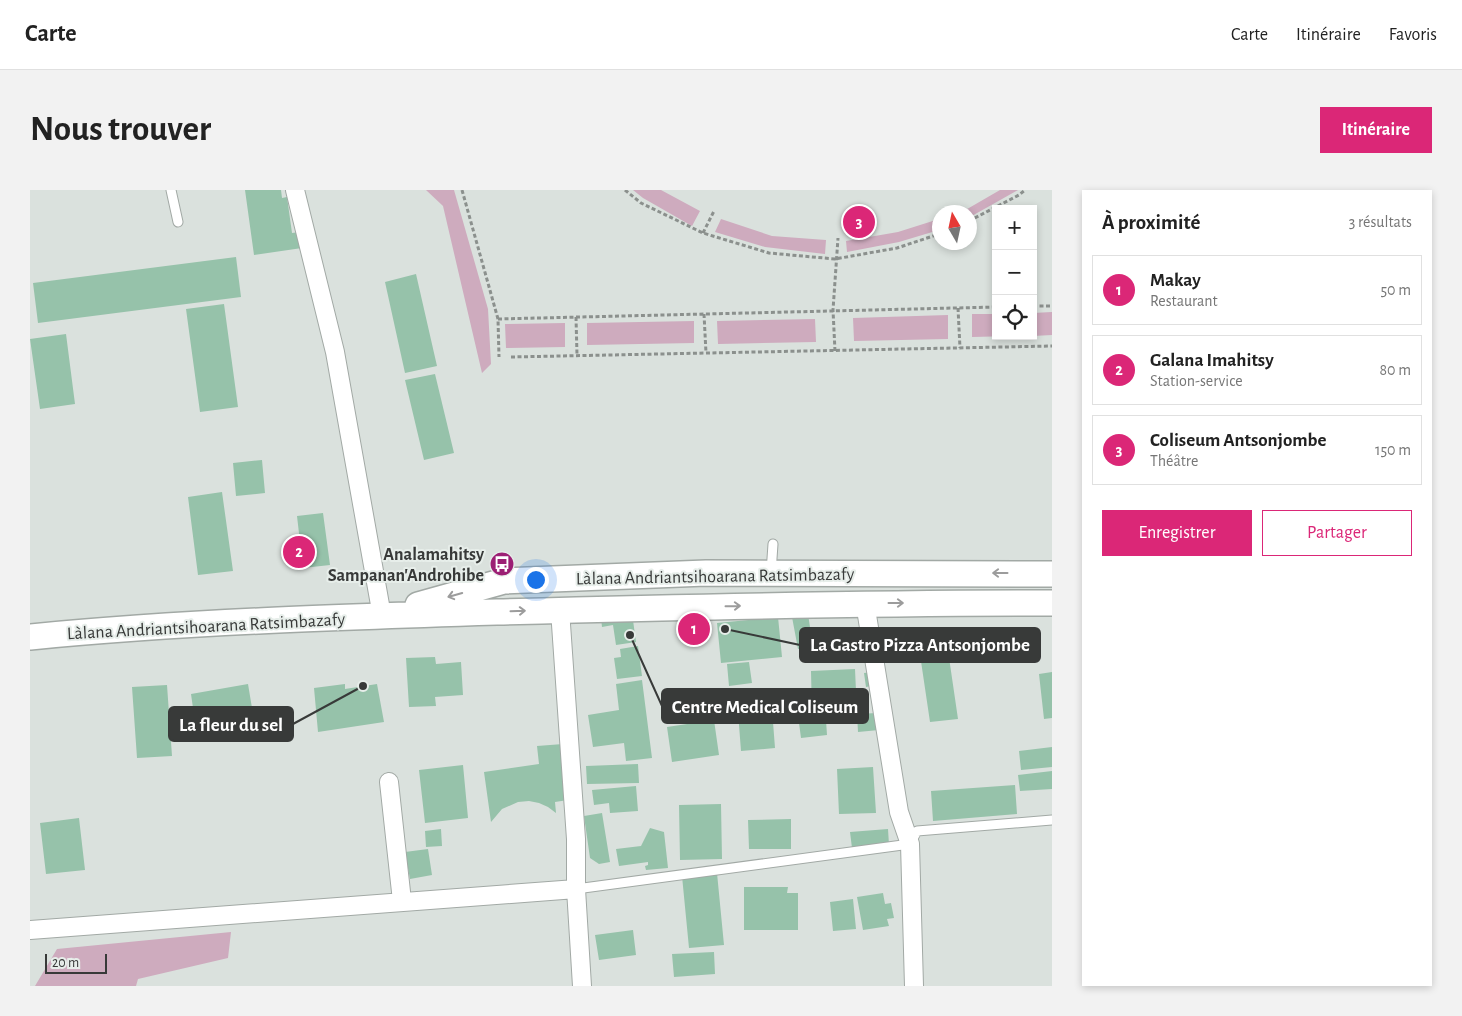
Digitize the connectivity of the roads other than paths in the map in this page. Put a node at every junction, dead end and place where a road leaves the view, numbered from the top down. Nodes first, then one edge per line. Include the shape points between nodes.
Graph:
1 (171, 190) edge
2 (295, 190) edge
3 (178, 222) dead end
4 (773, 544) dead end
5 (771, 573) junction
6 (1052, 574) edge
7 (865, 603) junction
8 (1052, 603) edge
9 (560, 610) junction
10 (382, 616) junction
11 (30, 637) edge
12 (389, 782) dead end
13 (1052, 820) edge
14 (910, 844) junction
15 (576, 889) junction
16 (402, 901) junction
17 (30, 930) edge
18 (582, 986) edge
19 (914, 986) edge

1 - 3 lane
2 - 10 street via 336,352
4 - 5 lane
6 -> 5 main road, Làlana Andriantsihoarana Ratsimbazafy
5 -> 10 main road, Làlana Andriantsihoarana Ratsimbazafy via 504,581
7 -> 8 main road, Làlana Andriantsihoarana Ratsimbazafy
9 -> 7 main road, Làlana Andriantsihoarana Ratsimbazafy
7 - 14 street via 899,812
10 -> 9 main road, Làlana Andriantsihoarana Ratsimbazafy
9 - 15 street via 576,839
10 - 11 main road, Làlana Andriantsihoarana Ratsimbazafy via 128,628
12 - 16 street
13 - 14 lane via 917,831
14 - 15 lane
14 - 19 street
15 - 16 street
15 - 18 street
16 - 17 street

